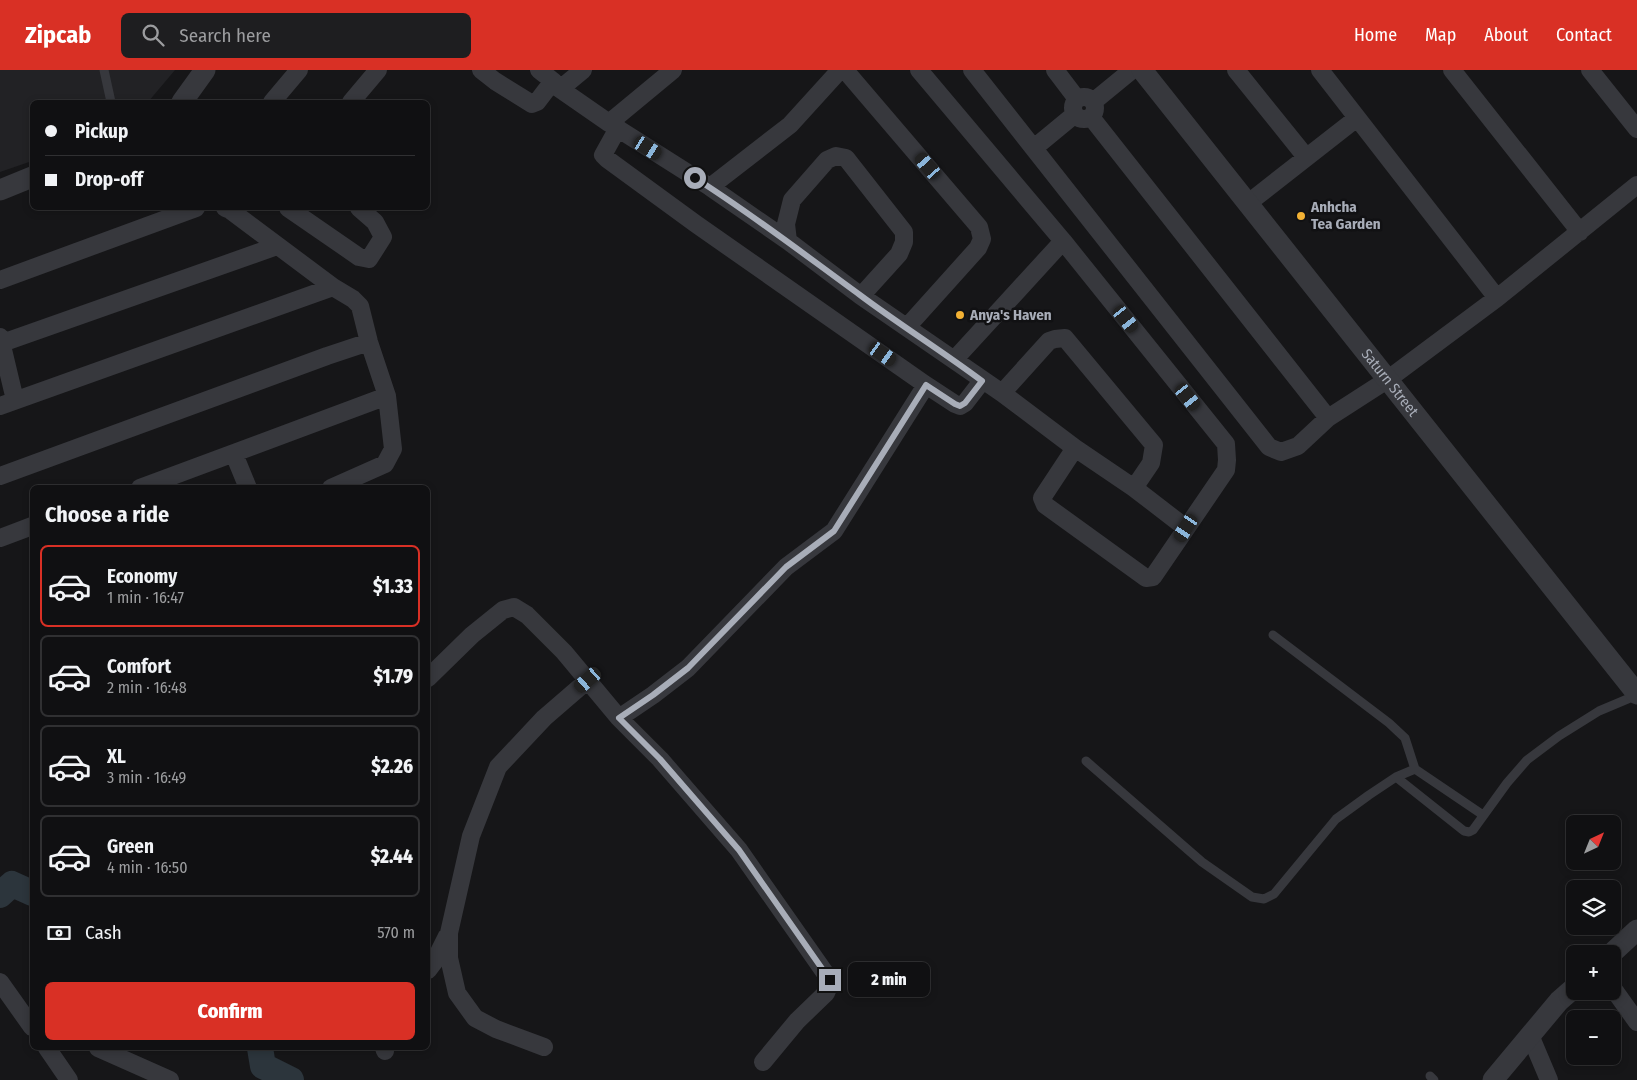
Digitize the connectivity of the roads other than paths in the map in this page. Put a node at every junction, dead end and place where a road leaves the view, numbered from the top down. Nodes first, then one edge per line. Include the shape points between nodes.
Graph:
1 (104, 70) edge
2 (205, 70) edge
3 (299, 70) edge
4 (378, 70) edge
5 (481, 70) edge
6 (539, 70) edge
7 (583, 70) edge
8 (673, 70) edge
9 (919, 70) edge
10 (972, 70) edge
11 (1055, 70) edge
12 (1132, 70) edge
13 (1142, 70) edge
14 (1236, 70) edge
15 (1320, 70) edge
16 (1452, 70) edge
17 (1590, 70) edge
18 (847, 72) edge
19 (557, 85) junction
20 (111, 100) edge
21 (183, 100) edge
22 (274, 100) edge
23 (353, 100) edge
24 (1084, 108) junction
25 (1357, 118) junction
26 (613, 125) junction
27 (1637, 130) edge
28 (1034, 148) junction
29 (1306, 157) junction
30 (30, 178) edge
31 (1637, 185) edge
32 (710, 187) junction
33 (0, 190) edge
34 (1247, 204) junction
35 (191, 210) edge
36 (230, 210) edge
37 (291, 210) edge
38 (361, 210) edge
39 (1580, 232) junction
40 (788, 241) junction
41 (1063, 241) junction
42 (277, 246) junction
43 (0, 280) edge
44 (333, 287) junction
45 (861, 296) junction
46 (1497, 298) junction
47 (907, 327) junction
48 (1, 340) edge
49 (369, 342) junction
50 (954, 360) junction
51 (1387, 380) junction
52 (982, 381) junction
53 (926, 385) junction
54 (1002, 393) junction
55 (387, 396) junction
56 (8, 403) edge
57 (1328, 418) junction
58 (1075, 448) junction
59 (234, 454) junction
60 (0, 476) edge
61 (148, 485) edge
62 (247, 485) edge
63 (338, 485) edge
64 (1134, 488) junction
65 (30, 527) edge
66 (1186, 528) junction
67 (0, 538) edge
68 (1273, 635) dead end
69 (430, 676) edge
70 (588, 680) junction
71 (1637, 695) edge
72 (619, 718) junction
73 (1086, 761) dead end
74 (1415, 769) junction
75 (1396, 777) junction
76 (1483, 815) junction
77 (1637, 930) edge
78 (449, 933) junction
79 (1621, 945) edge
80 (430, 967) edge
81 (0, 982) edge
82 (1566, 995) edge
83 (1621, 1000) edge
84 (30, 1020) edge
85 (1637, 1022) edge
86 (1530, 1035) junction
87 (544, 1047) dead end
88 (48, 1050) edge
89 (102, 1050) edge
90 (763, 1062) dead end
91 (136, 1065) junction
92 (69, 1080) edge
93 (146, 1080) edge
94 (170, 1080) edge
95 (1493, 1080) edge
96 (1549, 1080) edge

1 - 20 lane
2 - 21 street
3 - 22 street
4 - 23 street
5 - 19 street via 532,104
6 - 19 street
7 - 19 street
8 - 26 street
9 - 41 street
10 - 28 street
11 - 24 street
12 - 24 street
13 - 34 street, Saturn Street
14 - 29 street
15 - 25 street
16 - 39 street
17 - 27 street
18 - 32 street via 790,125
18 - 47 street via 979,227 982,239 978,248
19 - 26 street
24 - 28 street
24 - 57 street
25 - 29 street
25 - 46 street
26 - 32 street
26 - 53 street via 603,155 606,159
28 - 57 street via 1269,447 1281,452 1298,446
29 - 34 street
30 - 33 street
31 - 39 street
32 - 40 street
34 - 51 street, Saturn Street
35 - 43 street
36 - 42 street
37 - 38 street via 359,257 369,259 383,237 375,222
39 - 46 street
40 - 45 street
40 - 45 street via 786,224 792,200 827,160 836,156 846,158 904,232 899,254
41 - 50 street
41 - 66 street via 1226,444 1226,470
42 - 44 street
42 - 48 street
44 - 49 street via 360,306
44 - 56 street
45 - 47 street
46 - 51 street
47 - 50 street
48 - 56 street
49 - 55 street
49 - 60 street
50 - 52 street
51 - 57 street
51 - 71 street, Saturn Street
52 - 53 street via 960,406
52 - 54 street
53 - 72 street via 834,531 786,567 688,668
54 - 58 street
54 - 64 street via 1049,342 1065,338 1154,445 1152,463
55 - 59 street
55 - 63 street via 393,449 390,456 385,464
58 - 64 street
58 - 66 street via 1042,498 1053,511 1146,578 1153,577
59 - 61 street
59 - 62 street
64 - 66 street
65 - 67 street
68 - 74 lane via 1389,722 1405,738
69 - 70 street via 472,635 503,610 514,607 528,614
70 - 72 street
70 - 78 street via 544,718 498,767 471,836
71 - 76 lane via 1599,710 1527,760
72 - 90 street via 660,759 739,850 830,980 826,992
73 - 75 lane via 1202,862 1252,897 1264,899 1274,894 1336,819
74 - 75 lane
74 - 76 lane
75 - 76 lane via 1464,831 1473,830
77 - 79 street
78 - 80 street
78 - 87 street via 449,958 457,993 475,1018
81 - 84 street
82 - 86 street
83 - 85 street
86 - 95 street
86 - 96 street
88 - 92 street
89 - 91 street
91 - 93 street
91 - 94 street

